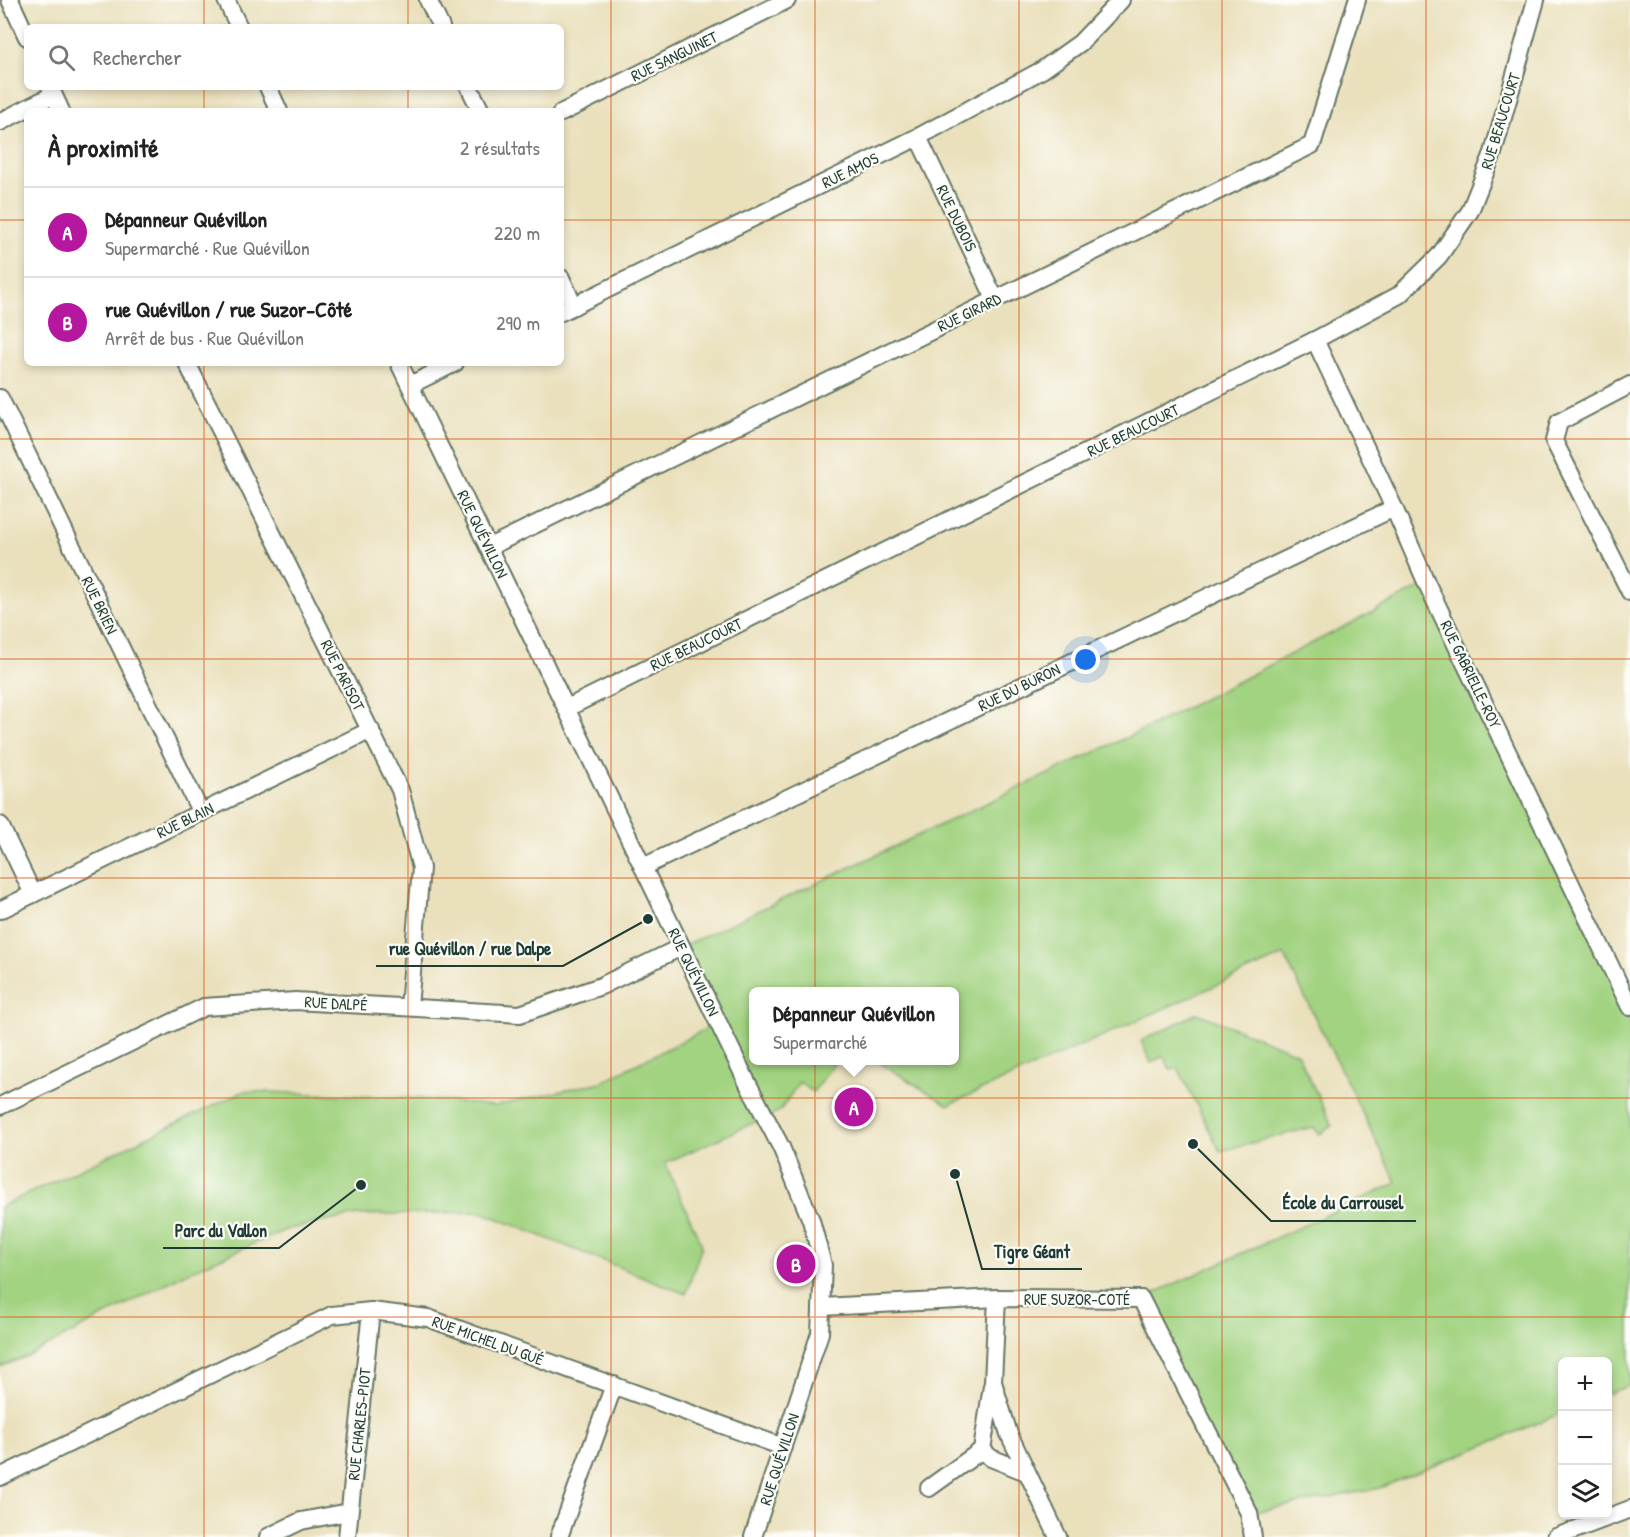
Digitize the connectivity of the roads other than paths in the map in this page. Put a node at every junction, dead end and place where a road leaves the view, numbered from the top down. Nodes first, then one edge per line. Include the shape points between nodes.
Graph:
1 (10, 0) edge
2 (226, 0) edge
3 (428, 0) edge
4 (787, 0) edge
5 (1121, 0) edge
6 (1536, 0) edge
7 (1354, 1) edge
8 (238, 24) edge
9 (440, 24) edge
10 (24, 30) edge
11 (269, 90) edge
12 (470, 90) edge
13 (52, 91) edge
14 (60, 108) edge
15 (278, 108) edge
16 (480, 108) edge
17 (564, 111) edge
18 (0, 122) edge
19 (918, 137) junction
20 (564, 291) edge
21 (995, 300) junction
22 (568, 309) edge
23 (1315, 340) junction
24 (189, 366) edge
25 (400, 366) edge
26 (449, 366) edge
27 (410, 385) junction
28 (1630, 386) edge
29 (0, 398) edge
30 (1394, 508) junction
31 (489, 547) junction
32 (1630, 592) edge
33 (567, 708) junction
34 (371, 730) junction
35 (201, 813) junction
36 (0, 825) edge
37 (643, 867) junction
38 (33, 894) junction
39 (0, 910) edge
40 (681, 946) junction
41 (409, 1007) junction
42 (1630, 1007) edge
43 (0, 1106) edge
44 (997, 1298) junction
45 (821, 1307) junction
46 (371, 1311) junction
47 (993, 1382) junction
48 (614, 1385) junction
49 (783, 1447) junction
50 (982, 1450) junction
51 (1026, 1472) junction
52 (0, 1477) edge
53 (929, 1488) dead end
54 (1630, 1509) edge
55 (349, 1512) junction
56 (268, 1537) edge
57 (347, 1537) edge
58 (559, 1537) edge
59 (753, 1537) edge
60 (1058, 1537) edge
61 (1253, 1537) edge
62 (1556, 1537) edge

1 - 10 street
2 - 8 street
3 - 9 street
4 - 17 street, RUE SANGUINET
5 - 19 street, RUE AMOS via 1080,43 1042,70
6 - 23 street, RUE BEAUCOURT via 1493,153 1470,211 1439,256 1399,295
7 - 21 street, RUE GIRARD via 1312,145
11 - 15 street
12 - 16 street
13 - 14 street
13 - 18 street
19 - 21 street, RUE DUBOIS
19 - 22 street, RUE AMOS
20 - 22 street
21 - 31 street, RUE GIRARD
23 - 30 street, RUE GABRIELLE-ROY
23 - 33 street, RUE BEAUCOURT
24 - 34 street, RUE PARISOT
25 - 27 street, RUE QUÉVILLON
26 - 27 street
27 - 31 street, RUE QUÉVILLON
28 - 32 street via 1559,422 1554,441
29 - 35 street, RUE BRIEN
30 - 37 street, RUE DU BURON
30 - 42 street, RUE GABRIELLE-ROY
31 - 33 street, RUE QUÉVILLON
33 - 37 street, RUE QUÉVILLON
34 - 35 street, RUE BLAIN
34 - 41 street, RUE PARISOT via 400,790 421,868
35 - 38 street, RUE BLAIN
36 - 38 street
37 - 40 street, RUE QUÉVILLON
38 - 39 street, RUE BLAIN
40 - 41 street, RUE DALPÉ via 601,986 520,1014
40 - 45 street, RUE QUÉVILLON via 781,1147 811,1220 823,1265
41 - 43 street, RUE DALPÉ via 295,1001 204,1007
44 - 45 street, RUE SUZOR-COTÉ
44 - 47 street
44 - 61 street, RUE SUZOR-COTÉ via 1141,1299 1248,1513
45 - 49 street, RUE QUÉVILLON via 820,1333
46 - 48 street, RUE MICHEL DU GUÉ via 428,1318
46 - 52 street, RUE MICHEL DU GUÉ via 332,1316
46 - 55 street, RUE CHARLES-PIOT
47 - 50 street
47 - 51 street
48 - 49 street, RUE MICHEL DU GUÉ
48 - 58 street
49 - 59 street, RUE QUÉVILLON
50 - 51 street via 991,1458
50 - 53 street
51 - 60 street
54 - 62 street
55 - 56 street via 301,1521
55 - 57 street, RUE CHARLES-PIOT

